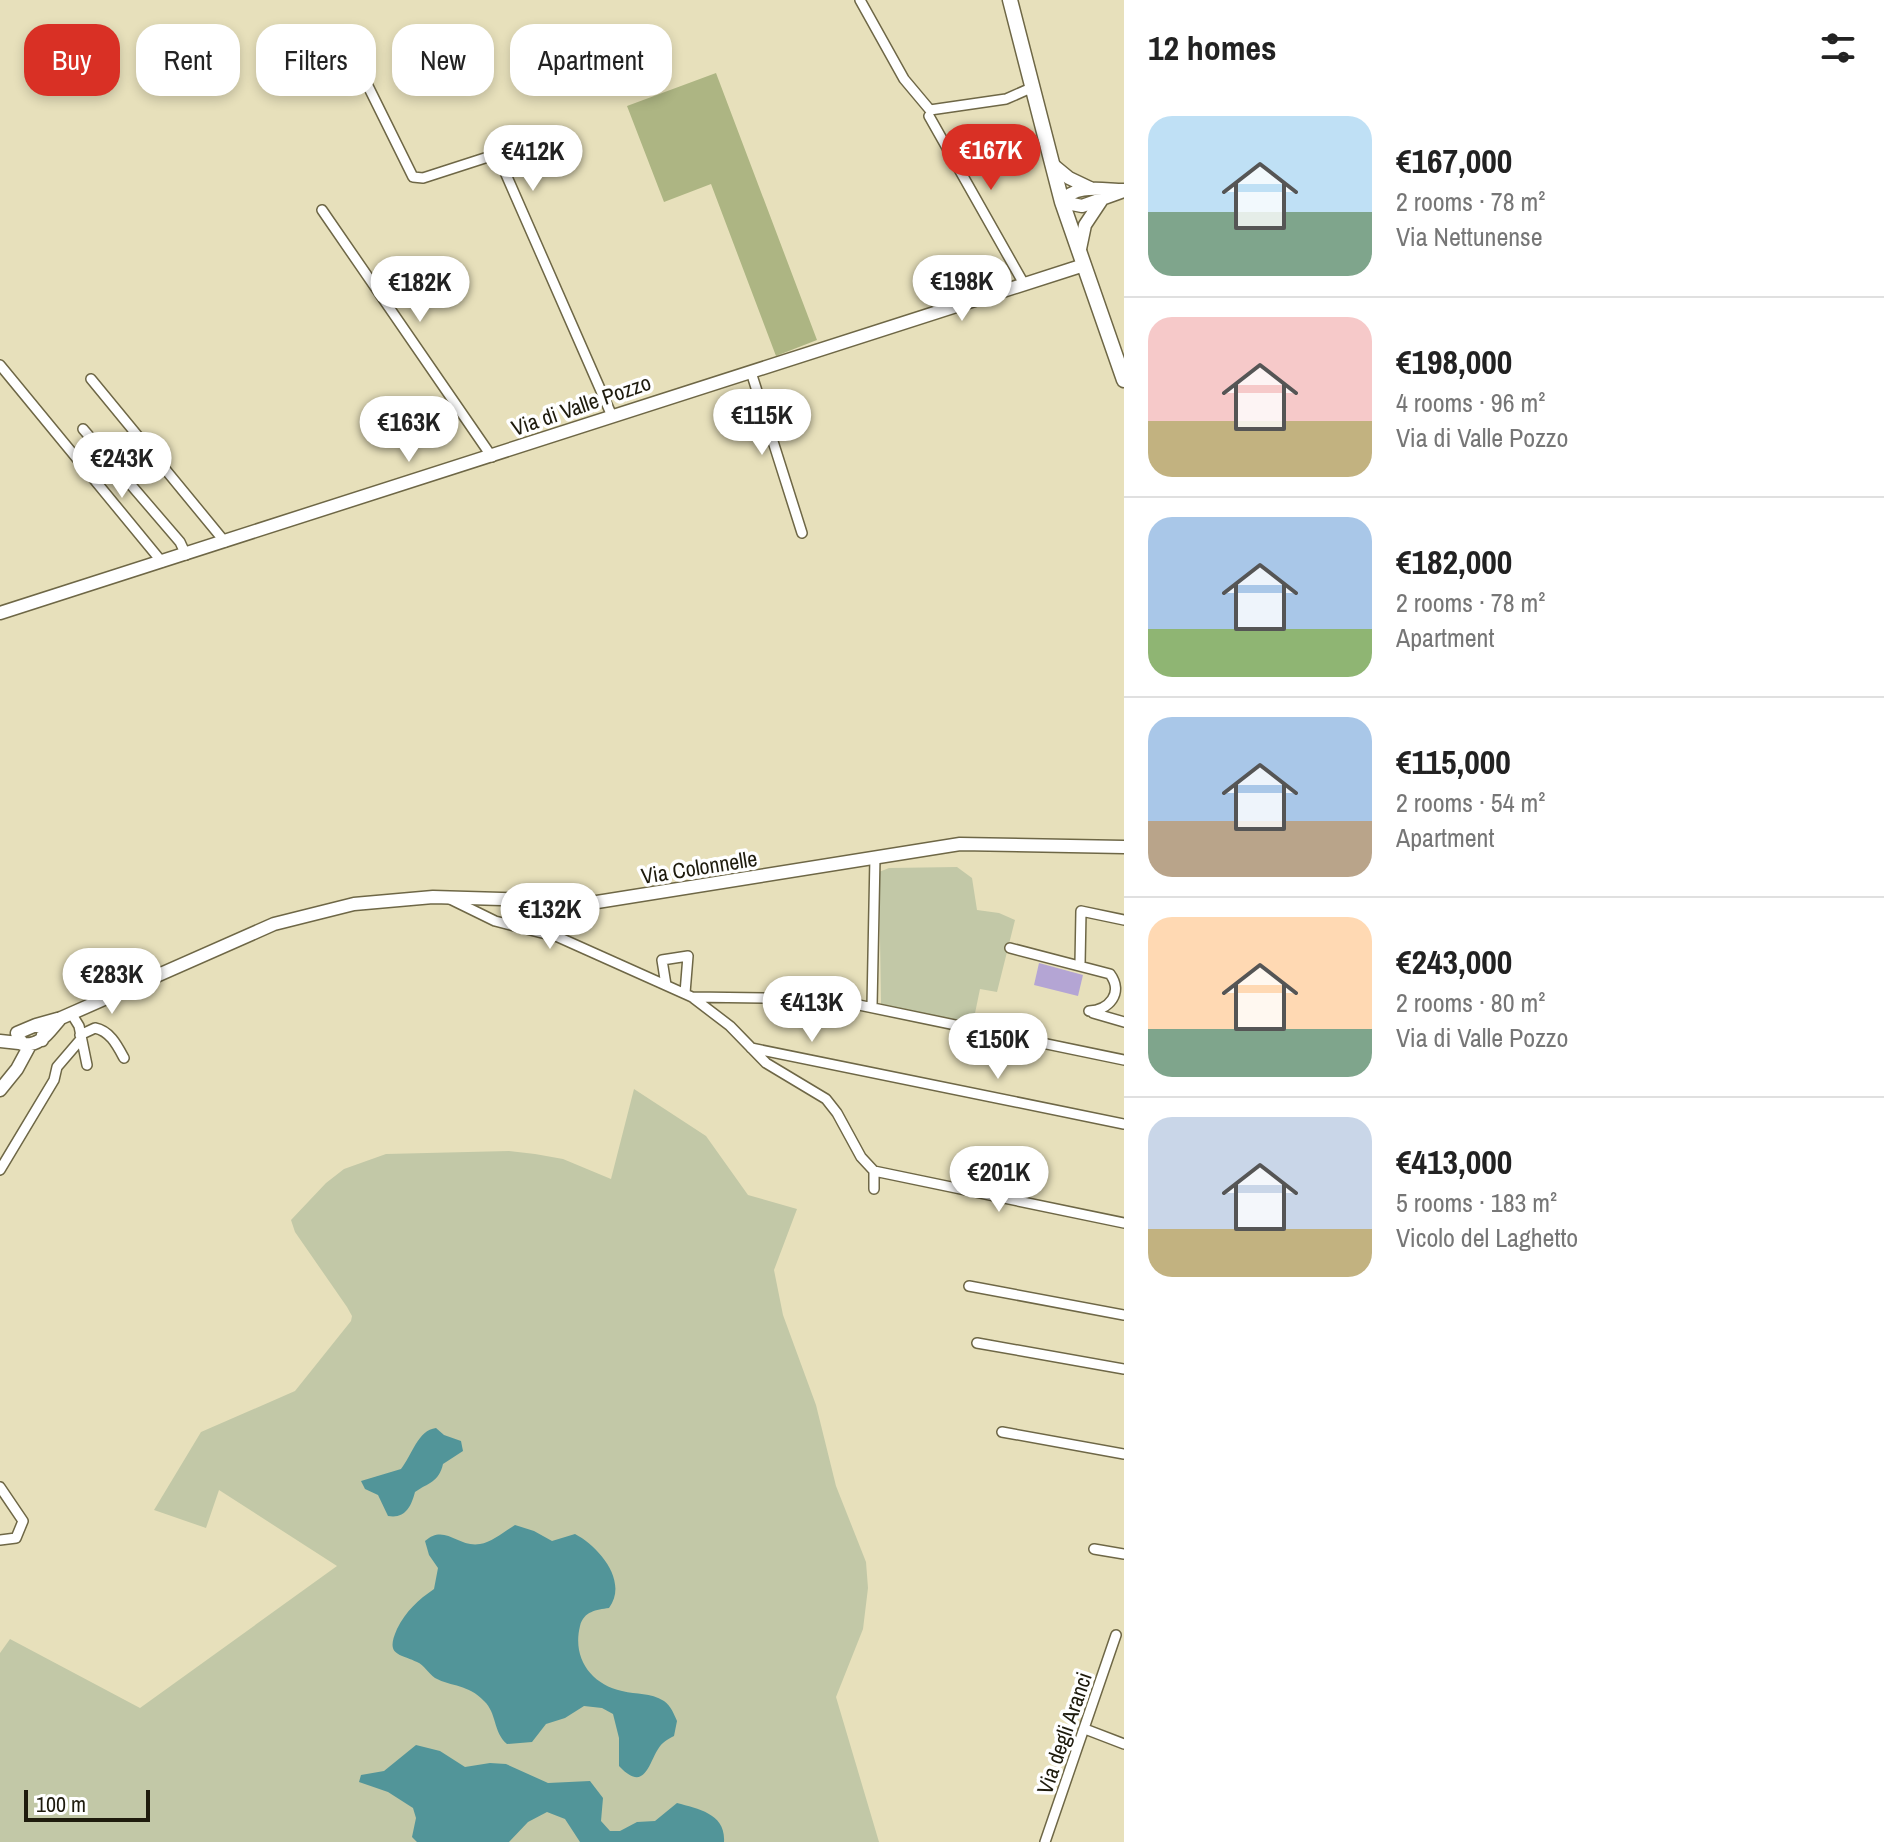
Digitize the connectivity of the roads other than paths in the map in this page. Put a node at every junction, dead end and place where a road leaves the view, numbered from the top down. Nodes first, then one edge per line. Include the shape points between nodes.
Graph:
1 (860, 0) edge
2 (1010, 0) edge
3 (1031, 88) junction
4 (373, 96) edge
5 (929, 116) dead end
6 (1051, 163) junction
7 (1093, 189) junction
8 (1124, 190) edge
9 (1101, 201) junction
10 (1062, 202) junction
11 (322, 210) dead end
12 (1082, 259) junction
13 (1024, 284) junction
14 (0, 365) edge
15 (751, 372) junction
16 (91, 379) dead end
17 (1124, 380) edge
18 (612, 416) junction
19 (83, 429) dead end
20 (492, 457) junction
21 (802, 533) dead end
22 (225, 542) junction
23 (186, 555) junction
24 (162, 562) junction
25 (0, 613) edge
26 (1124, 847) edge
27 (875, 857) junction
28 (445, 897) junction
29 (1124, 920) edge
30 (1010, 948) dead end
31 (1080, 964) junction
32 (666, 985) junction
33 (1120, 994) edge
34 (688, 995) junction
35 (872, 1006) junction
36 (66, 1015) junction
37 (1124, 1022) edge
38 (36, 1025) junction
39 (81, 1037) junction
40 (20, 1040) edge
41 (751, 1048) junction
42 (124, 1058) dead end
43 (1124, 1060) edge
44 (87, 1065) dead end
45 (0, 1090) edge
46 (1124, 1124) edge
47 (0, 1170) edge
48 (875, 1170) junction
49 (874, 1189) dead end
50 (1124, 1223) edge
51 (969, 1286) dead end
52 (1124, 1315) edge
53 (977, 1343) dead end
54 (1124, 1369) edge
55 (1002, 1432) dead end
56 (1124, 1454) edge
57 (0, 1487) edge
58 (0, 1540) edge
59 (1094, 1549) dead end
60 (1124, 1554) edge
61 (1116, 1635) dead end
62 (1085, 1729) junction
63 (1124, 1744) edge
64 (1045, 1842) edge

1 - 3 street via 901,74 930,110 1006,99
2 - 3 main road
3 - 6 main road
4 - 18 street via 413,177 488,157 500,161
5 - 13 street
6 - 7 street
6 - 10 main road
7 - 8 street
7 - 10 street via 1074,191
8 - 9 street
9 - 10 street via 1078,206
9 - 12 street via 1085,225
10 - 12 main road
11 - 20 street
12 - 13 street, Via di Valle Pozzo
12 - 17 main road
13 - 15 street, Via di Valle Pozzo
14 - 24 street
15 - 18 street, Via di Valle Pozzo
15 - 21 street
16 - 22 street
18 - 20 street, Via di Valle Pozzo
19 - 23 street
20 - 22 street, Via di Valle Pozzo
22 - 23 street, Via di Valle Pozzo
23 - 24 street, Via di Valle Pozzo
24 - 25 street, Via di Valle Pozzo
26 - 27 street, Via Colonnelle via 960,844
27 - 28 street, Via Colonnelle via 597,902
27 - 35 street
28 - 32 street via 495,921 550,934
28 - 36 street, Via Colonnelle via 354,904 286,920
29 - 31 street via 1081,911
30 - 31 street
31 - 33 street via 1110,974
32 - 34 street
32 - 34 street via 662,960 688,956
33 - 37 street via 1107,1006 1089,1011
34 - 35 street via 830,999
34 - 41 street
35 - 43 street
36 - 38 street, Via Colonnelle
36 - 39 street
36 - 40 street, Via Colonnelle
38 - 40 street, Via Colonnelle
38 - 40 street via 44,1029
39 - 42 street via 95,1028 102,1030
39 - 44 street
39 - 47 street via 57,1067
40 - 45 street via 15,1073
41 - 46 street
41 - 48 street via 769,1066 826,1099
48 - 49 street
48 - 50 street
51 - 52 street
53 - 54 street
55 - 56 street
57 - 58 street via 23,1521 16,1538
59 - 60 street
61 - 62 street, Via degli Aranci
62 - 63 street
62 - 64 street, Via degli Aranci

